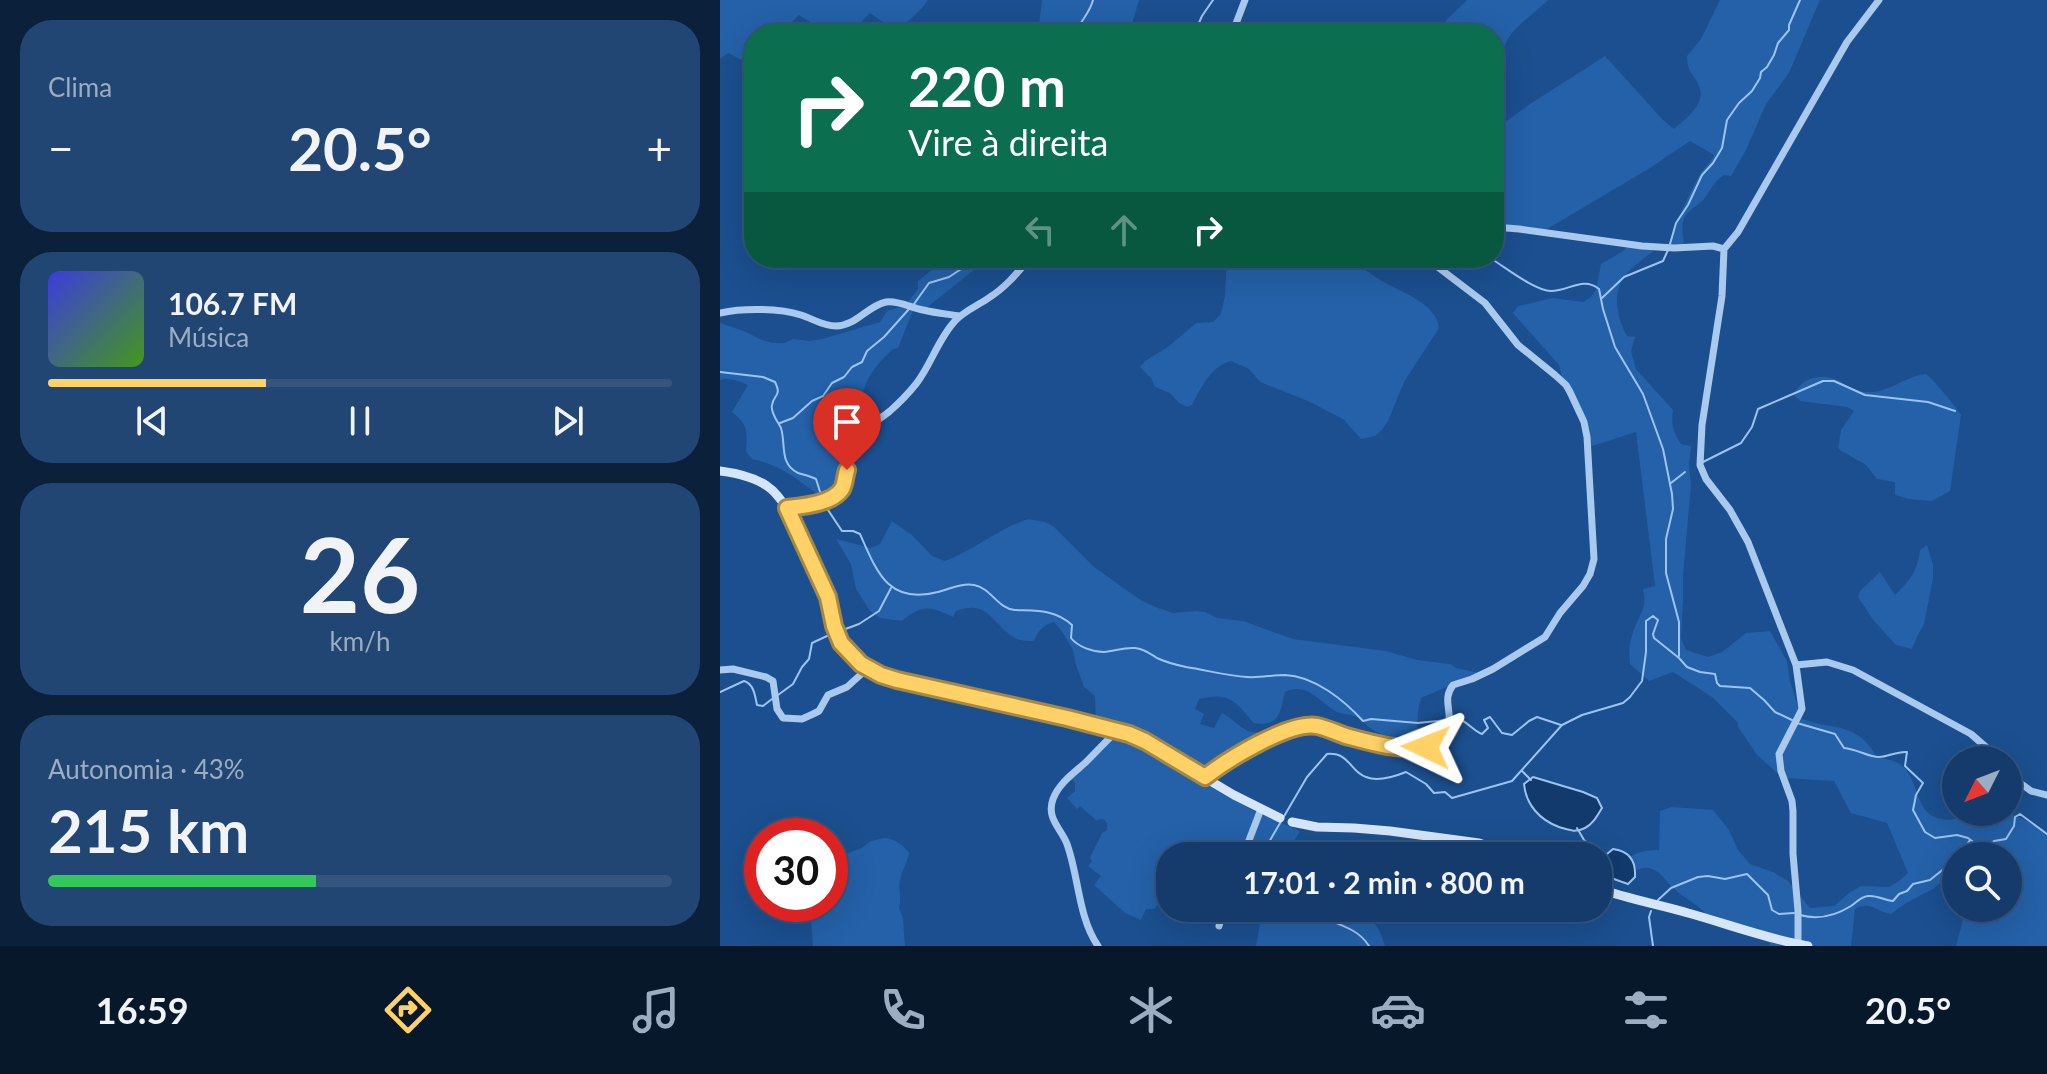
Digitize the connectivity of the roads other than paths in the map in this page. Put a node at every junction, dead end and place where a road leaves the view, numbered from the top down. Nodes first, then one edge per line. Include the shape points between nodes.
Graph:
1 (1245, 0) edge
2 (1879, 0) edge
3 (1236, 24) edge
4 (1504, 228) edge
5 (1724, 249) junction
6 (1021, 268) edge
7 (1438, 268) edge
8 (720, 313) edge
9 (960, 316) junction
10 (720, 471) edge
11 (787, 508) junction
12 (1796, 665) junction
13 (868, 668) junction
14 (720, 670) edge
15 (1117, 731) junction
16 (1985, 746) edge
17 (1205, 777) junction
18 (2022, 784) edge
19 (2047, 795) edge
20 (1261, 809) junction
21 (1280, 818) joint
22 (1292, 822) joint
23 (1248, 842) edge
24 (1471, 842) edge
25 (1612, 893) edge
26 (1220, 922) edge
27 (1219, 926) dead end
28 (1803, 945) edge
29 (1098, 946) edge

1 - 3 street
2 - 5 street via 1847,42
4 - 5 street via 1642,246
5 - 12 street via 1700,465 1748,542
6 - 9 street via 1002,288
7 - 17 street via 1485,303 1518,345 1566,385 1577,405 1589,453 1594,548 1590,574 1545,637 1493,669 1453,685 1447,697 1449,724 1436,742 1406,749 1304,726 1272,737
8 - 9 street via 756,309 836,326 892,302
9 - 11 street via 914,386 859,437 843,488 819,502
10 - 11 street via 767,486
11 - 13 street via 828,597 837,637
12 - 16 street via 1827,662 1853,670
12 - 28 street via 1801,714 1779,754 1792,801
13 - 14 street via 828,695 819,711 787,720 777,709 773,681
13 - 15 street via 897,680
15 - 17 street via 1145,741
15 - 29 street via 1062,784 1051,807
17 - 20 street
18 - 19 street
20 - 21 street
20 - 23 street
21 - 22 street
22 - 24 street
25 - 28 street
26 - 27 street

